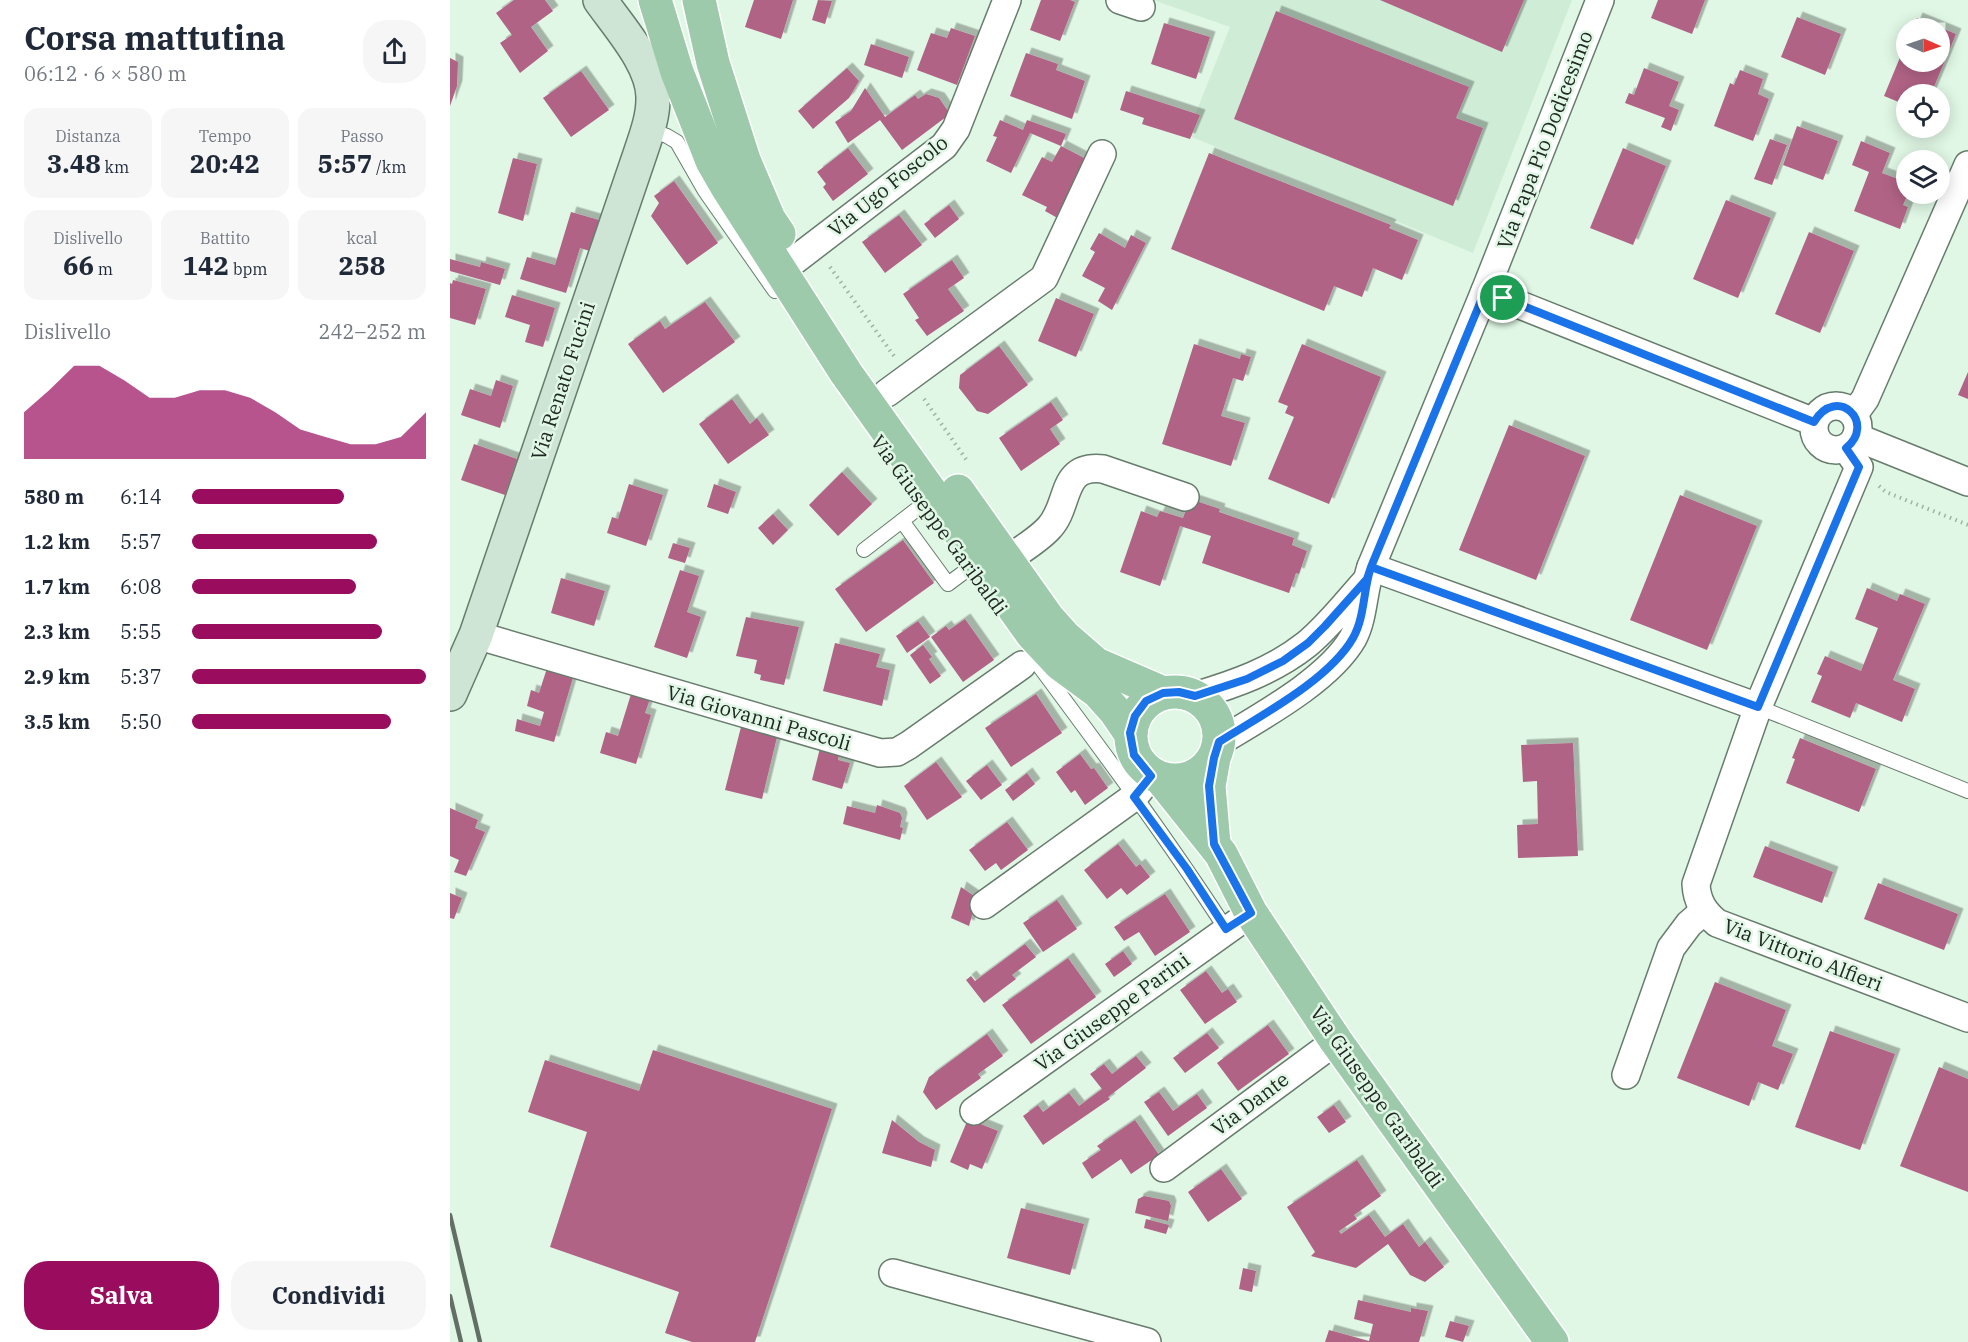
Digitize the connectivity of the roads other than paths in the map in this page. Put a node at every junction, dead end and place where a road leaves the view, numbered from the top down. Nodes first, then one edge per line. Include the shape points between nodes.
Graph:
1 (600, 0) edge
2 (655, 0) edge
3 (699, 0) edge
4 (1007, 0) edge
5 (1600, 0) edge
6 (648, 129) junction
7 (1102, 154) dead end
8 (1968, 165) edge
9 (1960, 203) edge
10 (751, 239) junction
11 (805, 253) junction
12 (1485, 291) junction
13 (783, 303) dead end
14 (809, 341) dead end
15 (898, 385) junction
16 (1814, 422) junction
17 (1854, 442) junction
18 (1968, 482) edge
19 (1185, 497) dead end
20 (929, 501) junction
21 (902, 521) junction
22 (864, 550) dead end
23 (986, 563) junction
24 (1369, 573) junction
25 (476, 635) junction
26 (1037, 661) junction
27 (1163, 693) junction
28 (450, 694) edge
29 (1195, 696) junction
30 (1758, 707) junction
31 (1130, 733) junction
32 (1217, 750) junction
33 (1149, 784) junction
34 (1968, 791) edge
35 (1214, 844) junction
36 (984, 905) dead end
37 (1704, 911) junction
38 (1238, 921) junction
39 (1968, 1018) edge
40 (1336, 1041) junction
41 (1626, 1075) dead end
42 (974, 1111) dead end
43 (1164, 1168) dead end
44 (893, 1273) dead end
45 (1147, 1342) edge
46 (1552, 1342) edge

1 - 6 street, Via Renato Fucini via 644,63 653,96
2 - 10 main road, Via Giuseppe Garibaldi via 677,72 712,161
3 - 11 main road, Via Giuseppe Garibaldi via 713,63 744,160 769,219
4 - 11 street, Via Ugo Foscolo via 956,129 944,146
5 - 12 street, Via Papa Pio Dodicesimo
6 - 10 lane, Via Giuseppe Garibaldi via 677,142 705,191
6 - 25 street, Via Renato Fucini
7 - 15 street via 1044,278
8 - 9 street, Via Vittorio Alfieri
9 - 17 street, Via Vittorio Alfieri via 1869,389
10 - 13 lane, Via Giuseppe Garibaldi
10 - 20 main road, Via Giuseppe Garibaldi via 846,373
11 - 15 main road, Via Giuseppe Garibaldi
12 - 16 street
12 - 24 street, Via Papa Pio Dodicesimo
14 - 20 lane, Via Giuseppe Garibaldi
15 - 23 main road, Via Giuseppe Garibaldi
16 - 17 street via 1816,440 1823,447 1832,451
16 - 17 street via 1828,407 1845,407
17 - 18 street
17 - 30 street, Via Vittorio Alfieri
19 - 23 street via 1090,467 1079,471 1070,482 1048,529
20 - 21 lane
20 - 23 main road, Via Giuseppe Garibaldi
21 - 22 lane
21 - 23 lane via 948,584
23 - 26 main road, Via Giuseppe Garibaldi via 1032,634
23 - 27 main road, Via Giuseppe Garibaldi via 1096,664
24 - 29 street, Via Papa Pio Dodicesimo via 1308,643 1283,661 1247,679
24 - 30 street
24 - 32 street, Via Papa Pio Dodicesimo via 1360,618 1343,653 1314,680
25 - 26 street, Via Giovanni Pascoli via 880,753 897,752 909,745
25 - 28 street, Via Renato Fucini
26 - 31 main road, Via Giuseppe Garibaldi via 1098,692
26 - 33 lane, Via Giuseppe Garibaldi
27 - 29 main road, Via Giuseppe Garibaldi
27 - 31 main road via 1146,701 1135,716
29 - 32 main road, Via Giuseppe Garibaldi via 1209,708 1218,724
30 - 34 lane
30 - 37 street, Via Vittorio Alfieri via 1696,884 1696,896
31 - 33 main road, Via Giuseppe Garibaldi via 1134,755
32 - 33 main road via 1201,773 1183,781
32 - 35 main road, Via Giuseppe Garibaldi via 1209,786
33 - 35 main road, Via Giuseppe Garibaldi
33 - 36 street
33 - 38 lane, Via Giuseppe Garibaldi via 1187,869
35 - 38 main road, Via Giuseppe Garibaldi
37 - 39 street, Via Vittorio Alfieri via 1717,923
37 - 41 street via 1671,948
38 - 40 main road, Via Giuseppe Garibaldi
38 - 42 street, Via Giuseppe Parini
40 - 43 street, Via Dante
40 - 46 main road, Via Giuseppe Garibaldi
44 - 45 street

